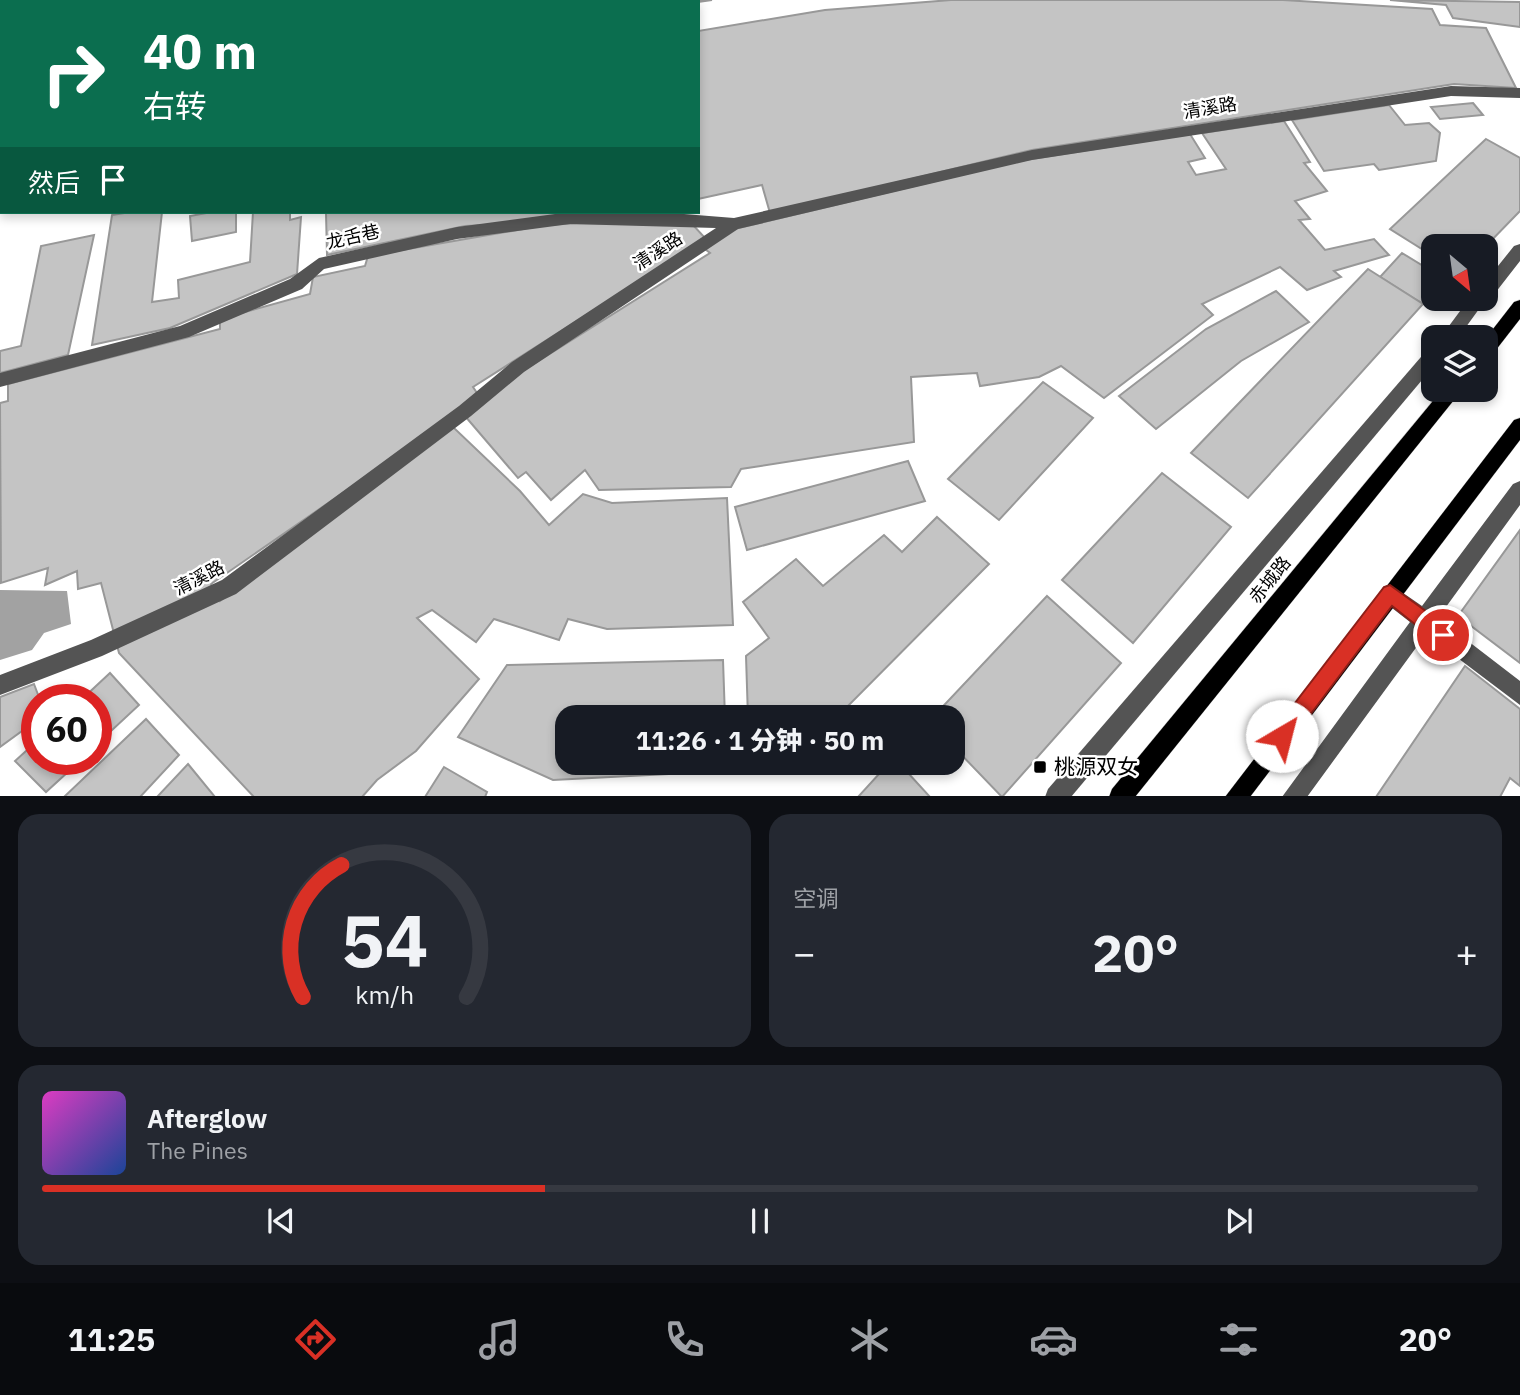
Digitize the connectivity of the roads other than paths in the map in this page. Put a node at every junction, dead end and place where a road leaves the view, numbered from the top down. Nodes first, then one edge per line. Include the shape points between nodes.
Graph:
1 (1520, 93) edge
2 (734, 224) junction
3 (1520, 250) edge
4 (1498, 277) edge
5 (1520, 307) edge
6 (1498, 335) edge
7 (1421, 369) edge
8 (0, 380) edge
9 (1443, 402) edge
10 (1520, 426) edge
11 (1520, 490) edge
12 (1390, 594) junction
13 (1424, 620) junction
14 (0, 685) edge
15 (1520, 694) edge
16 (1056, 796) edge
17 (1120, 796) edge
18 (1236, 796) edge
19 (1293, 796) edge

1 - 2 street, 清溪路 via 1451,90 1032,155
2 - 8 street, 龙舌巷 via 570,218 457,233 319,264 296,284 183,332
2 - 14 street, 清溪路 via 518,367 229,587 95,649
3 - 4 street
5 - 6 main road
7 - 16 street
9 - 17 main road, 赤城路
10 - 12 main road
11 - 13 street
12 - 13 street
12 - 18 main road
13 - 15 street
13 - 19 street

